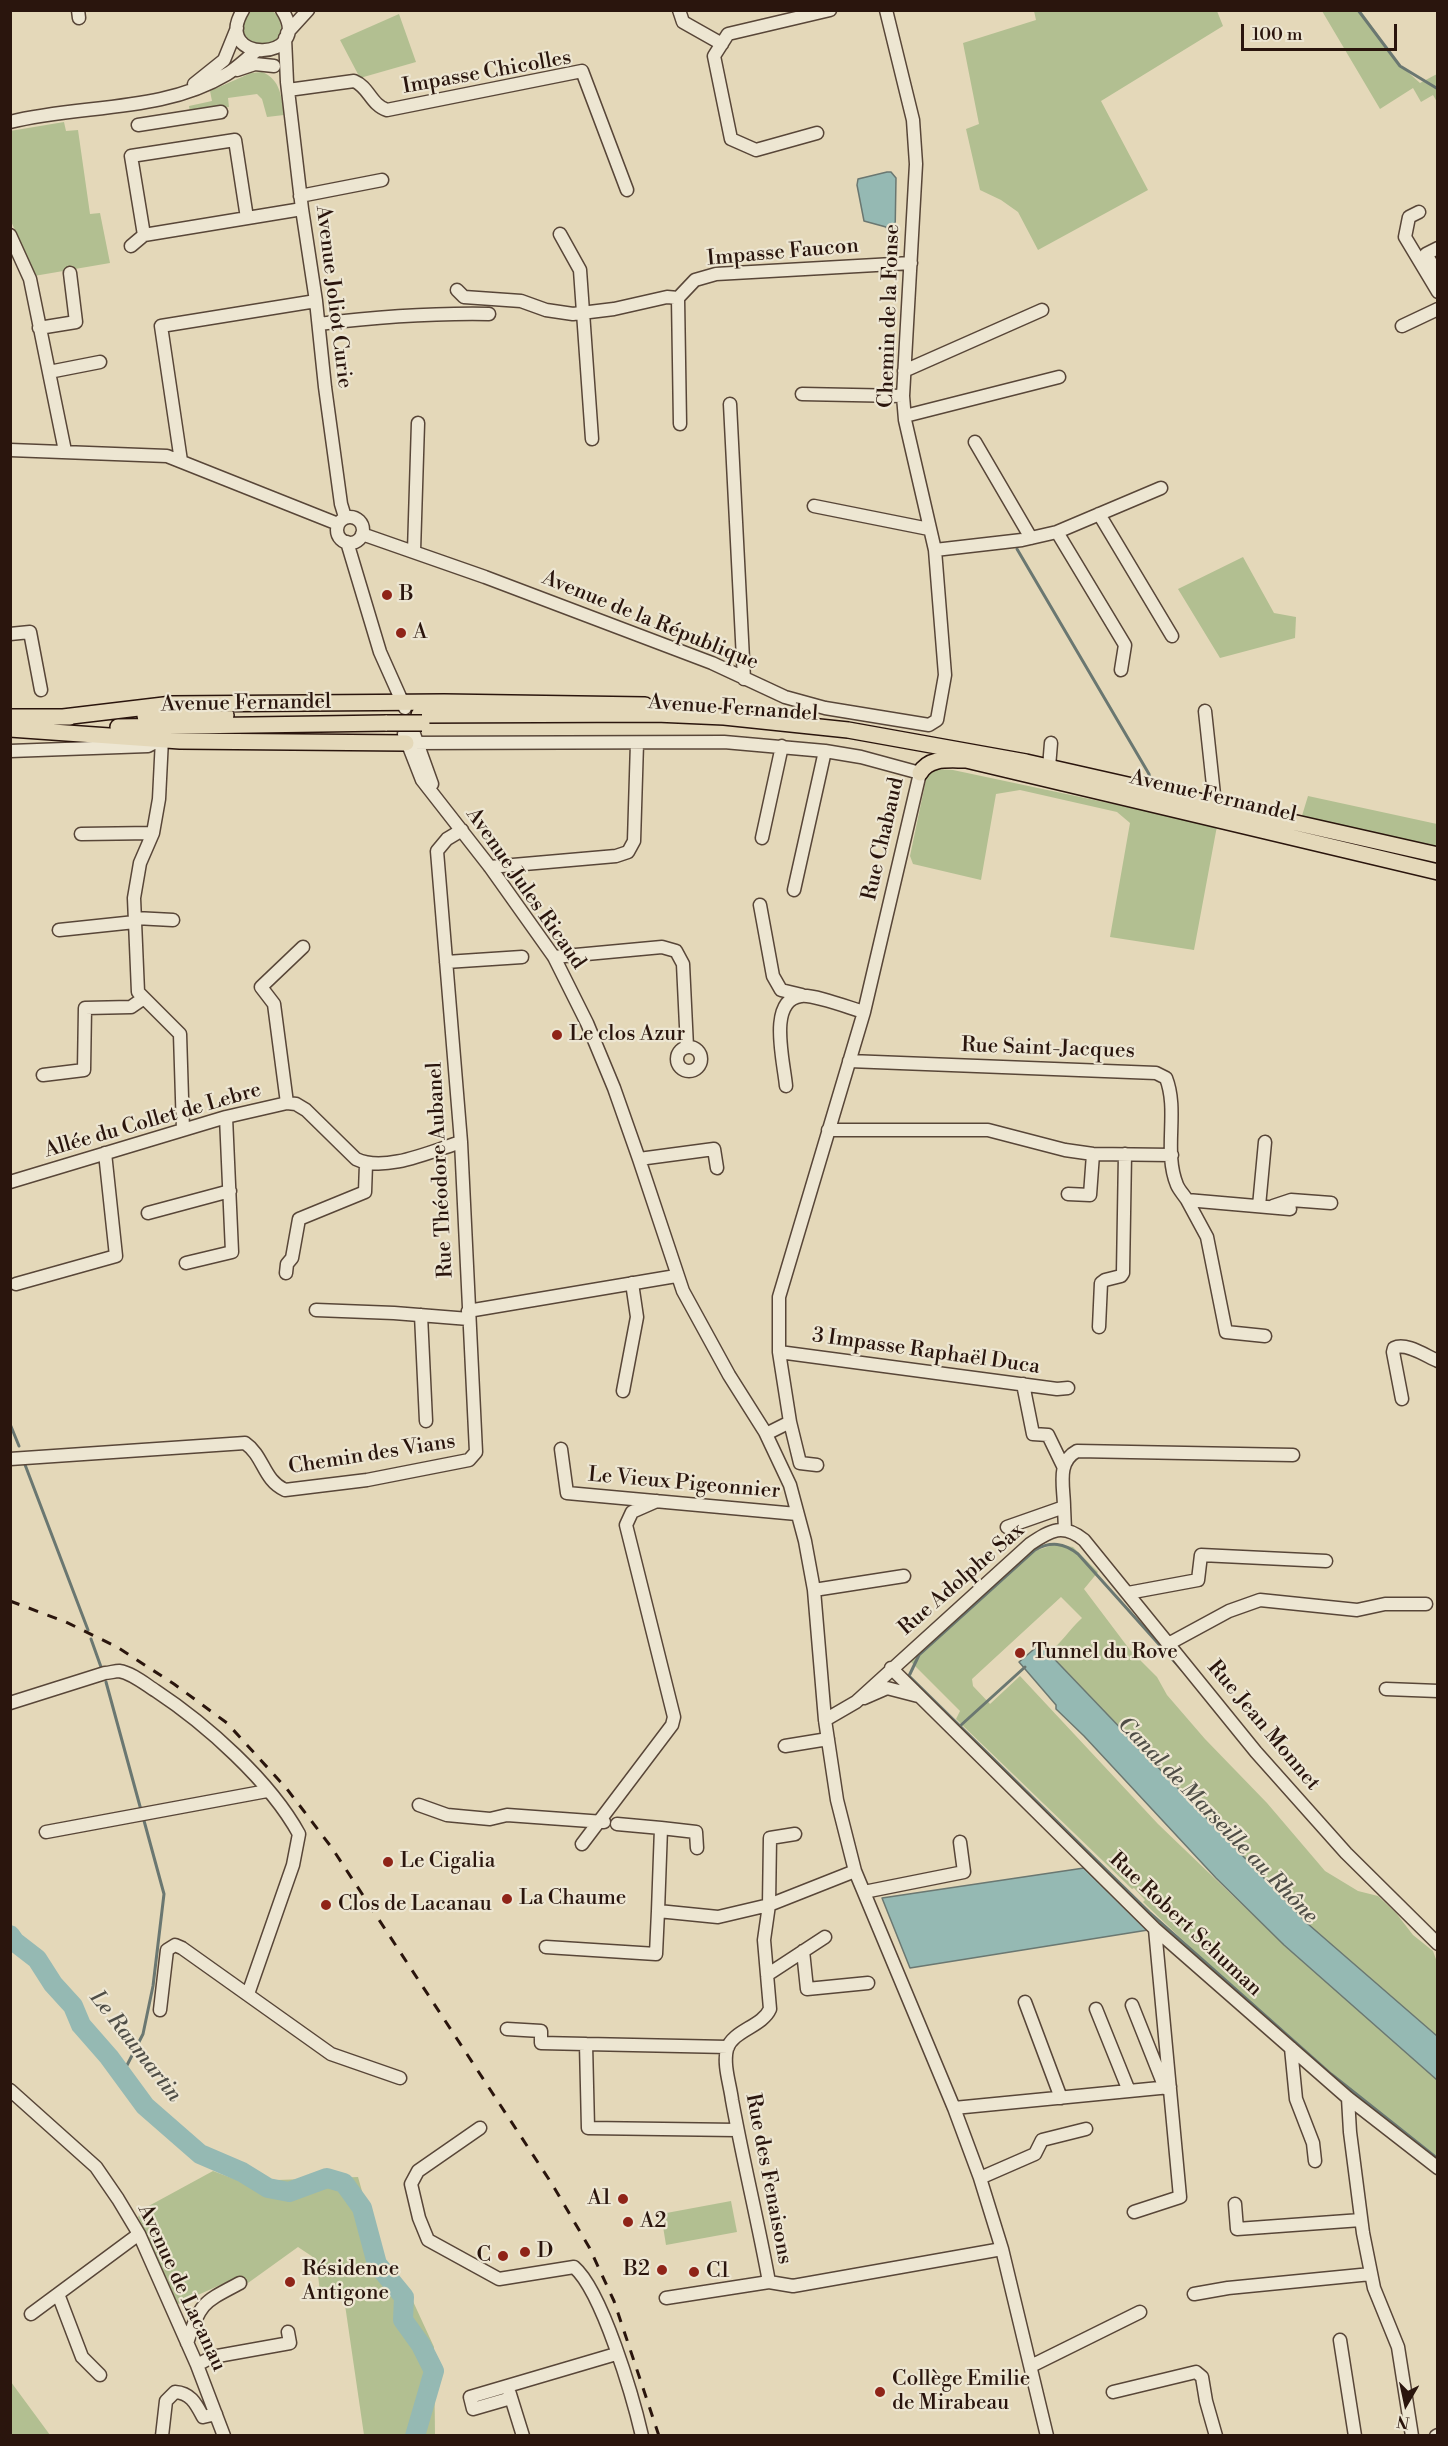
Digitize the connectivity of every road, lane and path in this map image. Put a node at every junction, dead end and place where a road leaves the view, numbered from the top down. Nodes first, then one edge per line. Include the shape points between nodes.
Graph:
1 (282, 10) edge
2 (308, 10) edge
3 (679, 10) edge
4 (830, 10) edge
5 (886, 10) edge
6 (238, 17) edge
7 (286, 35) junction
8 (722, 44) junction
9 (258, 51) junction
10 (274, 66) junction
11 (229, 73) junction
12 (288, 86) junction
13 (176, 96) junction
14 (221, 112) dead end
15 (179, 119) junction
16 (10, 122) edge
17 (138, 125) dead end
18 (817, 133) dead end
19 (382, 180) dead end
20 (627, 190) dead end
21 (300, 196) junction
22 (302, 209) junction
23 (1419, 212) dead end
24 (247, 218) junction
25 (560, 234) dead end
26 (10, 235) edge
27 (144, 235) junction
28 (131, 246) dead end
29 (1437, 248) edge
30 (911, 263) junction
31 (70, 273) dead end
32 (1437, 274) edge
33 (457, 290) dead end
34 (1437, 292) edge
35 (678, 298) junction
36 (316, 301) junction
37 (1437, 309) edge
38 (1042, 310) dead end
39 (489, 314) dead end
40 (584, 314) junction
41 (319, 324) junction
42 (1402, 326) dead end
43 (39, 328) junction
44 (100, 362) dead end
45 (49, 372) junction
46 (904, 372) junction
47 (1059, 377) dead end
48 (802, 394) dead end
49 (903, 396) junction
50 (730, 404) dead end
51 (905, 416) junction
52 (418, 423) dead end
53 (680, 424) dead end
54 (592, 439) dead end
55 (975, 442) dead end
56 (10, 450) edge
57 (65, 451) junction
58 (181, 461) junction
59 (1161, 488) dead end
60 (814, 506) dead end
61 (1099, 514) junction
62 (341, 520) junction
63 (929, 529) junction
64 (1057, 532) junction
65 (362, 534) junction
66 (1031, 538) junction
67 (346, 542) junction
68 (934, 550) junction
69 (414, 551) junction
70 (10, 634) edge
71 (1172, 636) dead end
72 (1121, 670) dead end
73 (744, 680) junction
74 (41, 690) dead end
75 (1205, 711) dead end
76 (10, 717) edge
77 (404, 721) junction
78 (929, 725) joint
79 (10, 729) edge
80 (162, 739) junction
81 (637, 742) junction
82 (1051, 743) dead end
83 (782, 747) junction
84 (10, 751) edge
85 (825, 751) junction
86 (965, 760) junction
87 (1049, 767) junction
88 (920, 773) junction
89 (1215, 804) junction
90 (462, 830) junction
91 (153, 833) junction
92 (81, 834) dead end
93 (762, 838) dead end
94 (1437, 855) edge
95 (490, 867) junction
96 (1437, 872) edge
97 (794, 890) dead end
98 (760, 905) dead end
99 (135, 920) junction
100 (173, 920) dead end
101 (58, 930) dead end
102 (303, 947) dead end
103 (522, 957) dead end
104 (554, 957) junction
105 (446, 962) junction
106 (803, 995) junction
107 (144, 998) junction
108 (864, 1012) junction
109 (687, 1047) dead end
110 (849, 1061) junction
111 (43, 1075) dead end
112 (786, 1086) dead end
113 (287, 1103) junction
114 (226, 1117) junction
115 (183, 1130) junction
116 (828, 1130) junction
117 (461, 1142) junction
118 (1265, 1142) dead end
119 (105, 1153) junction
120 (1093, 1154) junction
121 (1121, 1154) junction
122 (1172, 1155) junction
123 (639, 1159) junction
124 (366, 1164) junction
125 (717, 1168) dead end
126 (10, 1182) edge
127 (230, 1191) junction
128 (1068, 1194) dead end
129 (1187, 1200) junction
130 (1331, 1203) dead end
131 (1264, 1207) junction
132 (1290, 1209) dead end
133 (148, 1213) dead end
134 (1117, 1221) dead end
135 (186, 1263) dead end
136 (286, 1273) dead end
137 (676, 1276) junction
138 (632, 1283) junction
139 (16, 1284) dead end
140 (316, 1310) dead end
141 (421, 1315) junction
142 (469, 1315) junction
143 (1099, 1327) dead end
144 (1265, 1336) dead end
145 (779, 1352) junction
146 (1437, 1361) edge
147 (1023, 1384) junction
148 (1068, 1388) dead end
149 (623, 1391) dead end
150 (1402, 1399) dead end
151 (426, 1421) dead end
152 (790, 1422) junction
153 (766, 1434) junction
154 (561, 1449) dead end
155 (1293, 1455) dead end
156 (11, 1457) edge
157 (817, 1466) dead end
158 (1063, 1466) junction
159 (657, 1501) junction
160 (1064, 1507) junction
161 (797, 1514) junction
162 (1007, 1527) dead end
163 (1065, 1530) junction
164 (1326, 1561) dead end
165 (904, 1576) dead end
166 (814, 1590) junction
167 (1128, 1593) junction
168 (1426, 1604) dead end
169 (1170, 1643) junction
170 (888, 1672) junction
171 (887, 1688) junction
172 (1386, 1689) dead end
173 (1437, 1691) edge
174 (919, 1696) junction
175 (856, 1701) junction
176 (10, 1703) edge
177 (825, 1720) junction
178 (828, 1739) junction
179 (785, 1746) dead end
180 (267, 1791) junction
181 (419, 1805) dead end
182 (607, 1823) junction
183 (661, 1828) junction
184 (46, 1832) dead end
185 (795, 1834) dead end
186 (960, 1842) dead end
187 (582, 1844) dead end
188 (697, 1848) dead end
189 (855, 1870) junction
190 (864, 1892) junction
191 (768, 1905) junction
192 (658, 1911) junction
193 (1155, 1929) junction
194 (825, 1937) dead end
195 (1437, 1944) edge
196 (546, 1947) dead end
197 (803, 1951) junction
198 (767, 1975) junction
199 (868, 1983) dead end
200 (248, 1995) junction
201 (1025, 2002) dead end
202 (1132, 2005) dead end
203 (1096, 2009) dead end
204 (160, 2010) dead end
205 (507, 2029) dead end
206 (586, 2044) junction
207 (728, 2047) junction
208 (1290, 2048) junction
209 (400, 2078) dead end
210 (1167, 2088) junction
211 (10, 2090) edge
212 (1129, 2091) junction
213 (1061, 2098) junction
214 (1348, 2098) junction
215 (954, 2108) junction
216 (480, 2128) dead end
217 (1086, 2129) dead end
218 (738, 2130) junction
219 (1315, 2161) dead end
220 (1437, 2168) edge
221 (980, 2178) junction
222 (1235, 2204) dead end
223 (1134, 2212) dead end
224 (1361, 2220) junction
225 (139, 2234) junction
226 (1002, 2249) junction
227 (1371, 2274) junction
228 (769, 2282) junction
229 (240, 2283) dead end
230 (58, 2294) junction
231 (1194, 2294) dead end
232 (666, 2298) dead end
233 (1140, 2312) dead end
234 (31, 2314) dead end
235 (288, 2332) dead end
236 (1340, 2340) dead end
237 (187, 2343) junction
238 (616, 2354) junction
239 (196, 2365) junction
240 (1031, 2367) junction
241 (100, 2375) dead end
242 (1113, 2392) dead end
243 (216, 2414) junction
244 (162, 2436) edge
245 (224, 2436) edge
246 (523, 2436) edge
247 (642, 2436) edge
248 (1047, 2436) edge
249 (1216, 2436) edge
250 (1355, 2436) edge
251 (1412, 2436) edge

1 - 7 street, Avenue Joliot Curie via 287,20
2 - 7 street
3 - 8 street via 683,22
4 - 8 street via 728,34
5 - 30 street, Chemin de la Fonse via 913,120 916,164
6 - 9 street via 243,43
6 - 13 street via 224,60
7 - 9 street via 275,48
7 - 12 street, Avenue Joliot Curie
8 - 18 street via 714,57 731,139 756,150
9 - 10 street
9 - 11 street
10 - 11 street via 255,64
10 - 12 street
11 - 13 street
12 - 20 street, Impasse Chicolles via 354,81 362,85 379,108 387,110 582,71
12 - 21 street, Avenue Joliot Curie
13 - 15 street
13 - 16 street
14 - 15 street
15 - 17 street
19 - 21 street
21 - 22 street, Avenue Joliot Curie
22 - 24 street
22 - 36 street, Avenue Joliot Curie
23 - 34 street via 1409,217 1405,237
24 - 27 street
24 - 27 street via 235,140 131,156
25 - 40 street via 580,270
26 - 43 street via 30,279
27 - 28 street
29 - 32 street via 1426,254
30 - 35 street, Impasse Faucon via 716,274 695,280
30 - 46 street, Chemin de la Fonse
31 - 43 street via 76,322
33 - 40 street via 464,297 521,301 560,313
35 - 40 street
35 - 53 street
36 - 41 street, Avenue Joliot Curie
36 - 58 street via 161,326
37 - 42 street
38 - 46 street
39 - 41 street via 412,314
40 - 54 street
41 - 62 street, Avenue Joliot Curie
43 - 45 street
44 - 45 street
45 - 57 street
46 - 49 street, Chemin de la Fonse
47 - 51 street
48 - 49 street
49 - 51 street, Chemin de la Fonse
50 - 73 street
51 - 63 street, Chemin de la Fonse
52 - 69 street
55 - 66 street
56 - 57 street
57 - 58 street via 167,456
58 - 62 street
59 - 61 street
60 - 63 street
61 - 64 street
61 - 71 street
62 - 65 street via 355,517 362,524
62 - 67 street via 337,533
63 - 68 street, Chemin de la Fonse
64 - 66 street
64 - 72 street via 1125,645
65 - 67 street via 356,541
65 - 69 street, Avenue de la République
66 - 68 street
67 - 77 street, Avenue Jules Ricaud
68 - 78 street, Chemin de la Fonse via 945,675 937,720
69 - 73 street, Avenue de la République via 712,663
70 - 74 street via 30,632
73 - 78 street, Avenue de la République via 825,708
75 - 89 street
76 - 77 main road, Avenue Fernandel
77 - 79 main road, Avenue Fernandel
77 - 80 main road via 278,743
77 - 81 street, Rue Chabaud
77 - 86 main road, Avenue Fernandel via 753,728 873,742
77 - 87 main road, Avenue Fernandel via 656,714 794,723 902,738
77 - 90 street, Avenue Jules Ricaud via 423,780
79 - 80 main road
80 - 84 street via 148,746
80 - 91 street
81 - 83 street, Rue Chabaud
81 - 95 street via 634,841 628,852
82 - 87 street
83 - 85 street, Rue Chabaud
83 - 93 street
85 - 88 street, Rue Chabaud
85 - 97 street
86 - 88 main road via 933,762
86 - 96 main road, Avenue Fernandel
87 - 89 main road, Avenue Fernandel
88 - 108 street, Rue Chabaud
89 - 94 main road, Avenue Fernandel
90 - 95 street, Avenue Jules Ricaud
90 - 105 street, Rue Théodore Aubanel via 437,851
91 - 92 street
91 - 99 street via 140,863
95 - 104 street, Avenue Jules Ricaud
98 - 106 street via 773,976 781,990
99 - 100 street
99 - 101 street
99 - 107 street via 138,992
102 - 113 street via 261,987 274,1004
103 - 105 street
104 - 109 street via 662,947 676,951 683,964
104 - 123 street, Avenue Jules Ricaud via 588,1023
105 - 117 street, Rue Théodore Aubanel
106 - 108 street
106 - 112 street via 789,999 782,1009
107 - 111 street via 131,1007 85,1008 84,1070
107 - 115 street via 180,1034
108 - 110 street, Rue Chabaud
110 - 116 street, Rue Chabaud
110 - 122 street, Rue Saint-Jacques via 1156,1073 1166,1078 1172,1091
113 - 114 street, Allée du Collet de Lebre
113 - 124 street, Allée du Collet de Lebre via 306,1110
114 - 115 street, Allée du Collet de Lebre
114 - 127 street
115 - 119 street, Allée du Collet de Lebre
116 - 120 street via 988,1130
116 - 145 street, Rue Chabaud via 779,1297
117 - 124 street via 389,1163
117 - 142 street, Rue Théodore Aubanel
118 - 131 street
119 - 126 street, Allée du Collet de Lebre
119 - 139 street via 116,1256
120 - 121 street
120 - 128 street via 1090,1195
121 - 122 street
121 - 134 street
121 - 143 street via 1123,1273 1101,1283
122 - 129 street, Rue Saint-Jacques via 1177,1184
123 - 125 street via 714,1149
123 - 137 street, Avenue Jules Ricaud
124 - 136 street via 365,1192 299,1219
127 - 133 street
127 - 135 street via 232,1252
129 - 131 street
129 - 144 street, Rue Saint-Jacques via 1207,1237 1226,1332
130 - 131 street via 1291,1200
131 - 132 street
137 - 138 street
137 - 153 street, Avenue Jules Ricaud
138 - 142 street
138 - 149 street via 637,1317
140 - 141 street
141 - 142 street
141 - 151 street
142 - 156 street, Chemin des Vians via 476,1452 469,1460 367,1480 285,1490 275,1485 255,1450 245,1443
145 - 147 street, 3 Impasse Raphaël Duca
145 - 152 street, Rue Chabaud
146 - 150 street via 1408,1347 1394,1348
147 - 148 street, 3 Impasse Raphaël Duca
147 - 158 street via 1034,1434 1048,1435
152 - 153 street
152 - 157 street, Rue Chabaud via 800,1463
153 - 161 street, Avenue Jules Ricaud via 790,1485
154 - 159 street, Le Vieux Pigeonnier via 567,1493
155 - 158 street via 1077,1451 1067,1456
158 - 160 street
159 - 161 street, Le Vieux Pigeonnier
159 - 182 street via 632,1512 626,1525 674,1717
160 - 162 street, Rue Adolphe Sax
160 - 163 street
161 - 166 street, Avenue Jules Ricaud
163 - 167 street, Rue Jean Monnet via 1084,1540
163 - 170 street, Rue Adolphe Sax via 1048,1532 1030,1544
164 - 167 street via 1201,1555 1198,1580
165 - 166 street
166 - 177 street, Avenue Jules Ricaud
167 - 169 street, Rue Jean Monnet
168 - 169 street via 1385,1604 1358,1610 1260,1600 1229,1611
169 - 195 street, Rue Jean Monnet via 1256,1752 1346,1853
170 - 171 street
170 - 174 street, Rue Robert Schuman
170 - 175 street, Rue Adolphe Sax
171 - 174 street
171 - 175 street
172 - 173 street
174 - 193 street, Rue Robert Schuman
175 - 177 street, Rue Adolphe Sax
176 - 180 street via 118,1671 137,1678 174,1703 244,1764
177 - 178 street, Avenue Jules Ricaud
178 - 179 street
178 - 189 street, Avenue Jules Ricaud via 837,1800
180 - 184 street
180 - 200 street via 299,1834 293,1864
181 - 182 street via 447,1815
182 - 183 street
182 - 187 street
183 - 188 street via 696,1832
183 - 192 street
185 - 191 street via 770,1838
186 - 190 street via 964,1872
189 - 190 street, Avenue Jules Ricaud
189 - 191 street
190 - 215 street, Avenue Jules Ricaud
191 - 192 street via 718,1917
191 - 198 street via 764,1940
192 - 196 street via 656,1953
193 - 208 street, Rue Robert Schuman
193 - 210 street
194 - 197 street
197 - 198 street
197 - 199 street via 807,1989
198 - 207 street via 770,2009 766,2017
200 - 204 street via 175,1945 167,1950
200 - 209 street via 331,2055
201 - 213 street
202 - 210 street
203 - 212 street
205 - 206 street via 541,2031 542,2043
206 - 207 street
206 - 218 street via 588,2128
207 - 218 street, Rue des Fenaisons via 726,2060
208 - 214 street, Rue Robert Schuman
208 - 219 street via 1296,2099 1313,2143
210 - 212 street
210 - 223 street via 1180,2197
211 - 225 street, Avenue de Lacanau via 96,2167
212 - 213 street
213 - 215 street
214 - 220 street, Rue Robert Schuman
214 - 224 street
215 - 221 street, Avenue Jules Ricaud
216 - 238 street via 418,2170 411,2184 429,2240 500,2278 574,2267 591,2288
217 - 221 street via 1042,2140 1035,2154
218 - 228 street, Rue des Fenaisons
221 - 226 street, Avenue Jules Ricaud
222 - 224 street via 1237,2229
224 - 227 street
225 - 230 street
225 - 237 street, Avenue de Lacanau
226 - 228 street, Rue des Fenaisons via 793,2286
226 - 240 street, Avenue Jules Ricaud
227 - 231 street
227 - 251 street via 1398,2347
228 - 232 street
229 - 237 street via 200,2307
230 - 234 street
230 - 241 street via 82,2357
233 - 240 street
235 - 239 street via 290,2343 212,2357
236 - 250 street
237 - 239 street, Avenue de Lacanau
238 - 246 street via 510,2392
238 - 247 street
239 - 243 street, Avenue de Lacanau
240 - 248 street, Avenue Jules Ricaud
242 - 249 street via 1196,2372 1202,2377
243 - 244 street via 203,2417 192,2398 175,2392 166,2401
243 - 245 street, Avenue de Lacanau

